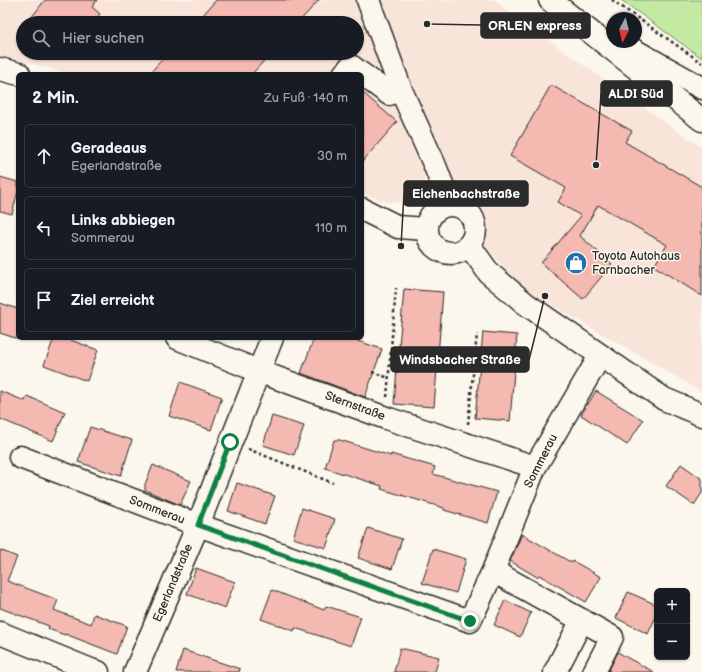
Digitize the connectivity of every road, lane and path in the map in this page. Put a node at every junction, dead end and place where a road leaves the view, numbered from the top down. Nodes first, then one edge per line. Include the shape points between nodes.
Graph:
1 (368, 0) edge
2 (612, 0) edge
3 (556, 5) edge
4 (606, 34) edge
5 (630, 48) edge
6 (702, 63) edge
7 (0, 69) edge
8 (346, 72) edge
9 (359, 72) edge
10 (16, 73) edge
11 (364, 76) edge
12 (702, 88) edge
13 (401, 90) junction
14 (702, 120) edge
15 (450, 205) junction
16 (364, 210) edge
17 (426, 230) junction
18 (469, 245) junction
19 (396, 288) dead end
20 (477, 334) dead end
21 (182, 340) edge
22 (271, 340) edge
23 (600, 356) junction
24 (258, 371) junction
25 (372, 372) dead end
26 (389, 378) junction
27 (702, 416) edge
28 (386, 418) junction
29 (230, 442) junction
30 (466, 444) junction
31 (20, 457) dead end
32 (535, 467) junction
33 (333, 483) dead end
34 (198, 525) junction
35 (493, 571) junction
36 (582, 620) junction
37 (0, 633) edge
38 (98, 672) edge
39 (134, 672) edge
40 (555, 672) edge
41 (594, 672) edge

1 - 13 street
2 - 6 path
3 - 4 street
3 - 14 street
5 - 12 street
7 - 10 street
8 - 9 street via 351,66
11 - 13 street via 389,94
13 - 15 street
15 - 17 street via 443,206 431,215
15 - 18 street via 466,210 471,216 475,231
16 - 17 street via 398,227
17 - 18 street via 432,244 446,253 454,253
18 - 23 street via 489,273 526,304
19 - 26 path
20 - 30 path
21 - 24 street, Sternstraße
22 - 24 street, Egerlandstraße
23 - 27 street via 664,399
23 - 32 street, Sommerau
24 - 28 street, Sternstraße
24 - 29 street, Egerlandstraße
25 - 26 path
26 - 28 path
28 - 30 street, Sternstraße
29 - 33 path
29 - 34 street, Egerlandstraße
30 - 32 street, Sternstraße
31 - 34 street, Sommerau
32 - 35 street, Sommerau
34 - 35 street, Sommerau via 470,621
34 - 39 street, Egerlandstraße
35 - 36 street
36 - 40 street
36 - 41 street via 612,637
37 - 38 street

